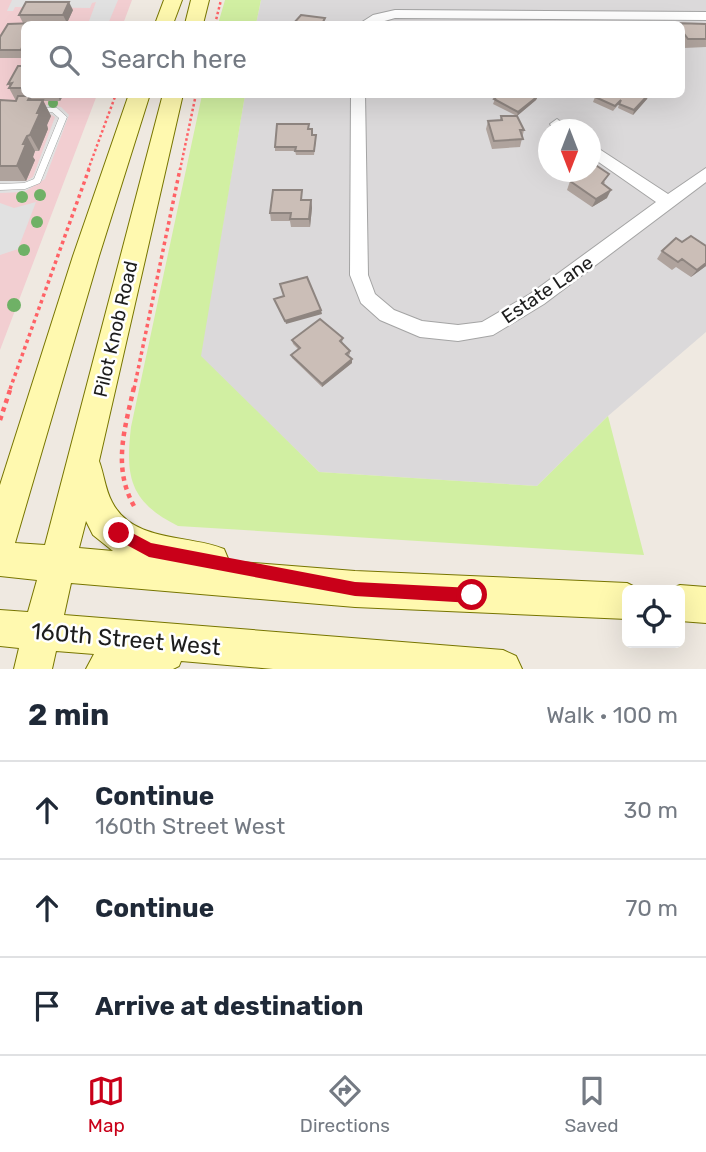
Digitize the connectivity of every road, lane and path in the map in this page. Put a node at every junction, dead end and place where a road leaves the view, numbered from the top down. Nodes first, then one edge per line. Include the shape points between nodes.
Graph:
1 (173, 0) edge
2 (200, 0) edge
3 (221, 0) edge
4 (554, 0) edge
5 (560, 15) junction
6 (706, 16) edge
7 (165, 21) edge
8 (195, 21) edge
9 (216, 21) edge
10 (371, 21) edge
11 (115, 98) edge
12 (139, 98) edge
13 (172, 98) edge
14 (195, 98) edge
15 (358, 98) edge
16 (22, 110) edge
17 (601, 156) edge
18 (706, 174) edge
19 (0, 187) edge
20 (668, 202) junction
21 (59, 345) junction
22 (0, 419) edge
23 (84, 462) junction
24 (0, 477) edge
25 (134, 506) dead end
26 (0, 539) edge
27 (0, 559) edge
28 (58, 565) junction
29 (355, 589) junction
30 (622, 601) edge
31 (685, 603) edge
32 (706, 604) edge
33 (0, 628) edge
34 (42, 631) junction
35 (205, 646) junction
36 (33, 669) edge
37 (105, 669) edge
38 (503, 669) edge

1 - 7 main road
2 - 8 main road
3 - 9 path
4 - 5 street
5 - 6 street
5 - 10 street via 395,15
11 - 22 path
12 - 21 main road
13 - 23 main road, Pilot Knob Road
14 - 25 path via 122,444 124,490
15 - 20 street, Estate Lane via 359,275 368,298 387,315 419,329 458,333 486,329 537,299
16 - 19 lane via 54,110 62,122 37,181
17 - 20 street
18 - 20 street, Estate Lane
21 - 24 main road
21 - 26 main road
23 - 28 main road, Pilot Knob Road
23 - 29 main road via 106,525 149,550
27 - 28 main road
28 - 29 main road
28 - 34 main road, Pilot Knob Road
29 - 30 main road
31 - 32 main road
33 - 34 main road, 160th Street West
34 - 35 main road, 160th Street West
34 - 36 main road
35 - 37 main road via 123,660
35 - 38 main road, 160th Street West

